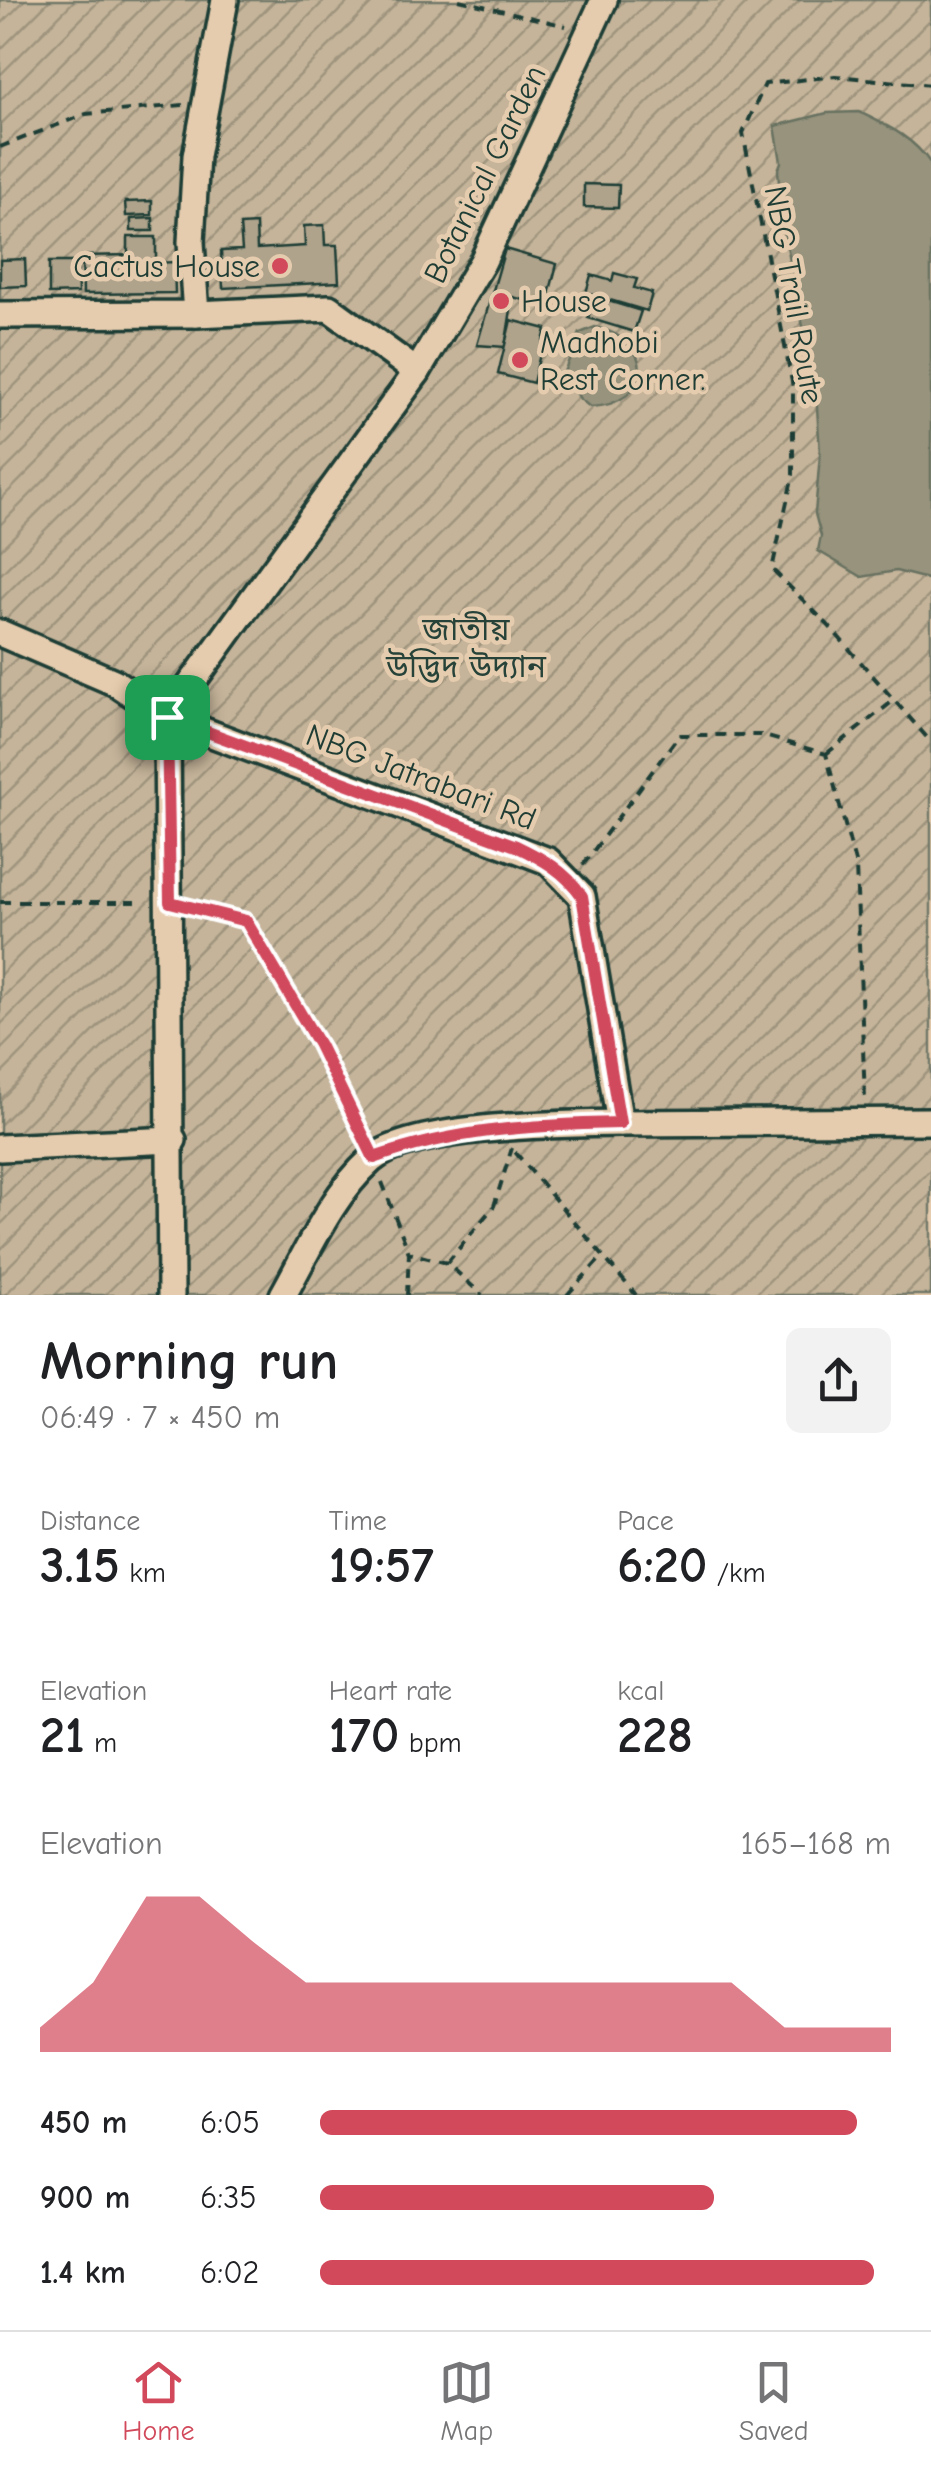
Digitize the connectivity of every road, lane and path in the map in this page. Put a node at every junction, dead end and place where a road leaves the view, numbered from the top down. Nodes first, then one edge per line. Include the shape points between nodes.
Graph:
1 (225, 0) edge
2 (458, 0) edge
3 (604, 0) edge
4 (590, 31) junction
5 (931, 85) edge
6 (207, 104) junction
7 (0, 147) edge
8 (0, 314) edge
9 (196, 314) junction
10 (416, 372) junction
11 (0, 633) edge
12 (894, 700) junction
13 (167, 717) junction
14 (931, 742) edge
15 (826, 754) junction
16 (572, 881) junction
17 (0, 902) edge
18 (170, 902) junction
19 (931, 1120) edge
20 (865, 1121) junction
21 (620, 1123) junction
22 (507, 1137) junction
23 (173, 1140) junction
24 (0, 1148) edge
25 (374, 1158) junction
26 (409, 1253) junction
27 (602, 1256) junction
28 (447, 1263) junction
29 (171, 1295) edge
30 (283, 1295) edge
31 (407, 1295) edge
32 (482, 1295) edge
33 (567, 1295) edge
34 (636, 1295) edge

1 - 6 street
2 - 4 path
3 - 4 street, Botanical Garden
4 - 10 street, Botanical Garden via 483,261
5 - 12 path, NBG Trail Route via 834,76 765,84 743,133 793,388 793,476 772,569
6 - 7 path via 86,114
6 - 9 street via 192,225
8 - 9 street
9 - 10 street via 330,308
10 - 13 street, Botanical Garden
11 - 13 street, NBG Jatrabari Rd via 114,682
12 - 14 path, NBG Trail Route
12 - 15 path
13 - 16 street, NBG Jatrabari Rd via 516,846
13 - 18 street
15 - 16 path via 760,735 678,735
15 - 20 path via 856,866
16 - 21 street via 582,896
17 - 18 path
18 - 23 street
18 - 25 path via 246,921 319,1045
19 - 20 street
20 - 21 street
21 - 22 street
22 - 25 street via 427,1139
22 - 27 path
22 - 28 path via 494,1206
23 - 24 street
23 - 29 street
25 - 26 path
25 - 30 street via 330,1210
26 - 28 path
26 - 31 path
27 - 33 path
27 - 34 path
28 - 32 path

